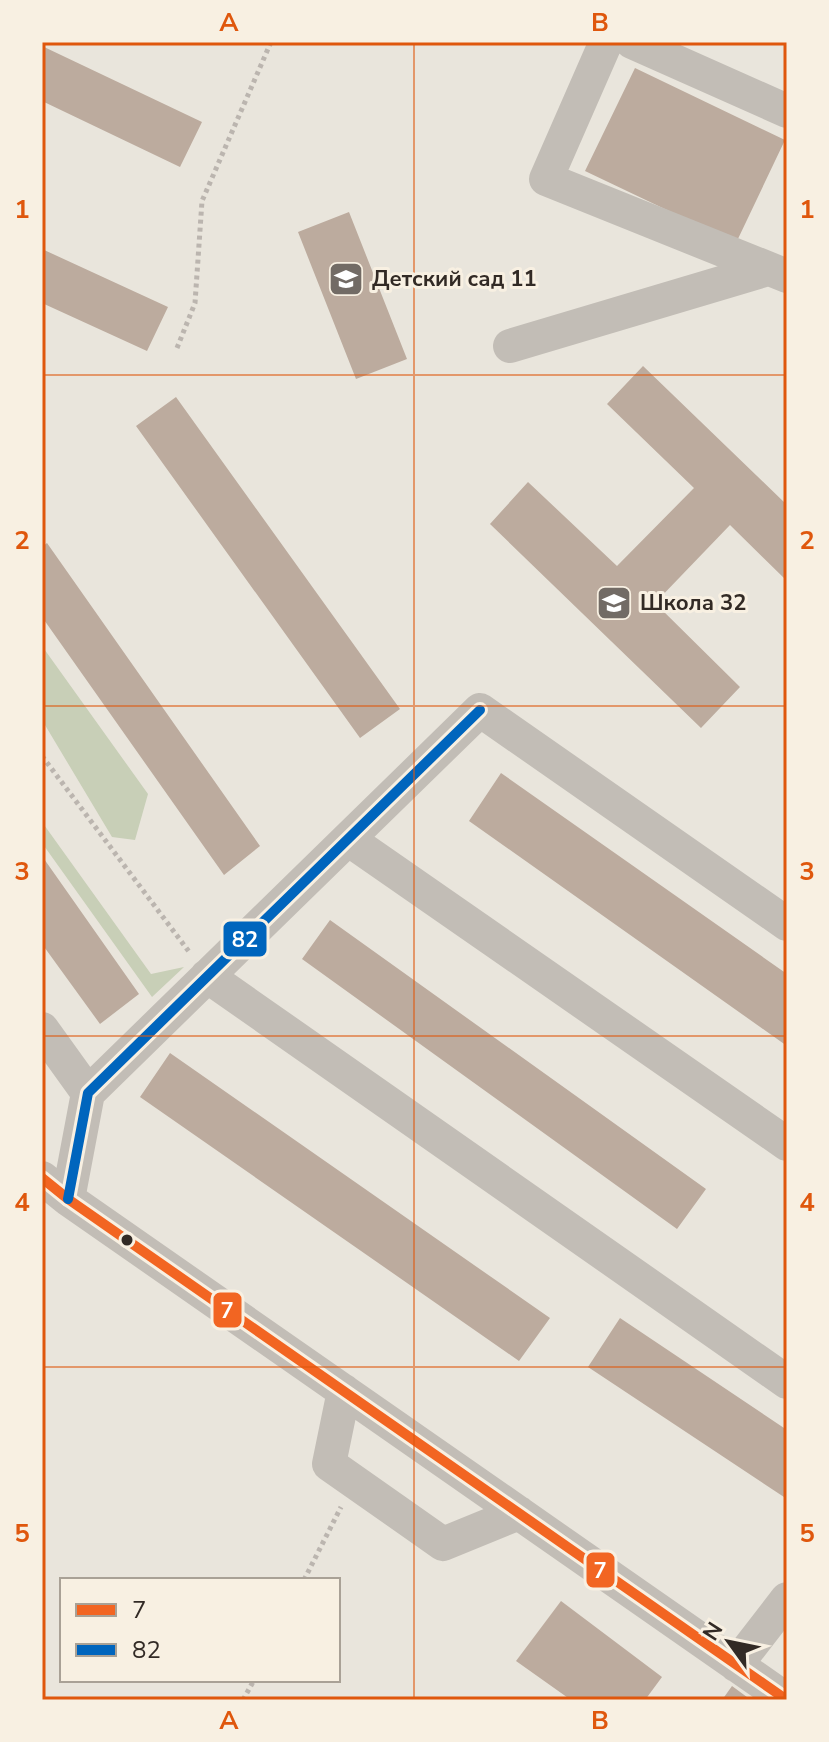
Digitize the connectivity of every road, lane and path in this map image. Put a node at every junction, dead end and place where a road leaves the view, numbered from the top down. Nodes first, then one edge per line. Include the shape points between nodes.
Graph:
1 (271, 42) edge
2 (606, 42) edge
3 (632, 42) edge
4 (787, 111) edge
5 (778, 272) edge
6 (510, 346) dead end
7 (177, 348) dead end
8 (42, 756) edge
9 (348, 839) junction
10 (787, 924) edge
11 (207, 976) junction
12 (42, 1029) edge
13 (88, 1093) junction
14 (787, 1144) edge
15 (55, 1189) edge
16 (787, 1382) edge
17 (344, 1391) junction
18 (354, 1482) junction
19 (519, 1513) junction
20 (305, 1578) edge
21 (787, 1599) edge
22 (736, 1665) junction
23 (253, 1682) edge
24 (243, 1700) edge
25 (787, 1700) edge

1 - 7 path via 202,201 195,303
2 - 5 street via 546,179
3 - 4 street
5 - 6 street
8 - 11 path
9 - 10 street via 480,710
9 - 11 street
9 - 14 street
11 - 13 street
11 - 16 street
12 - 13 street
13 - 15 street
15 - 17 street
17 - 18 street via 329,1464
17 - 19 street
18 - 19 street via 443,1544
18 - 20 path
19 - 22 street
21 - 22 street
22 - 25 street
23 - 24 path

